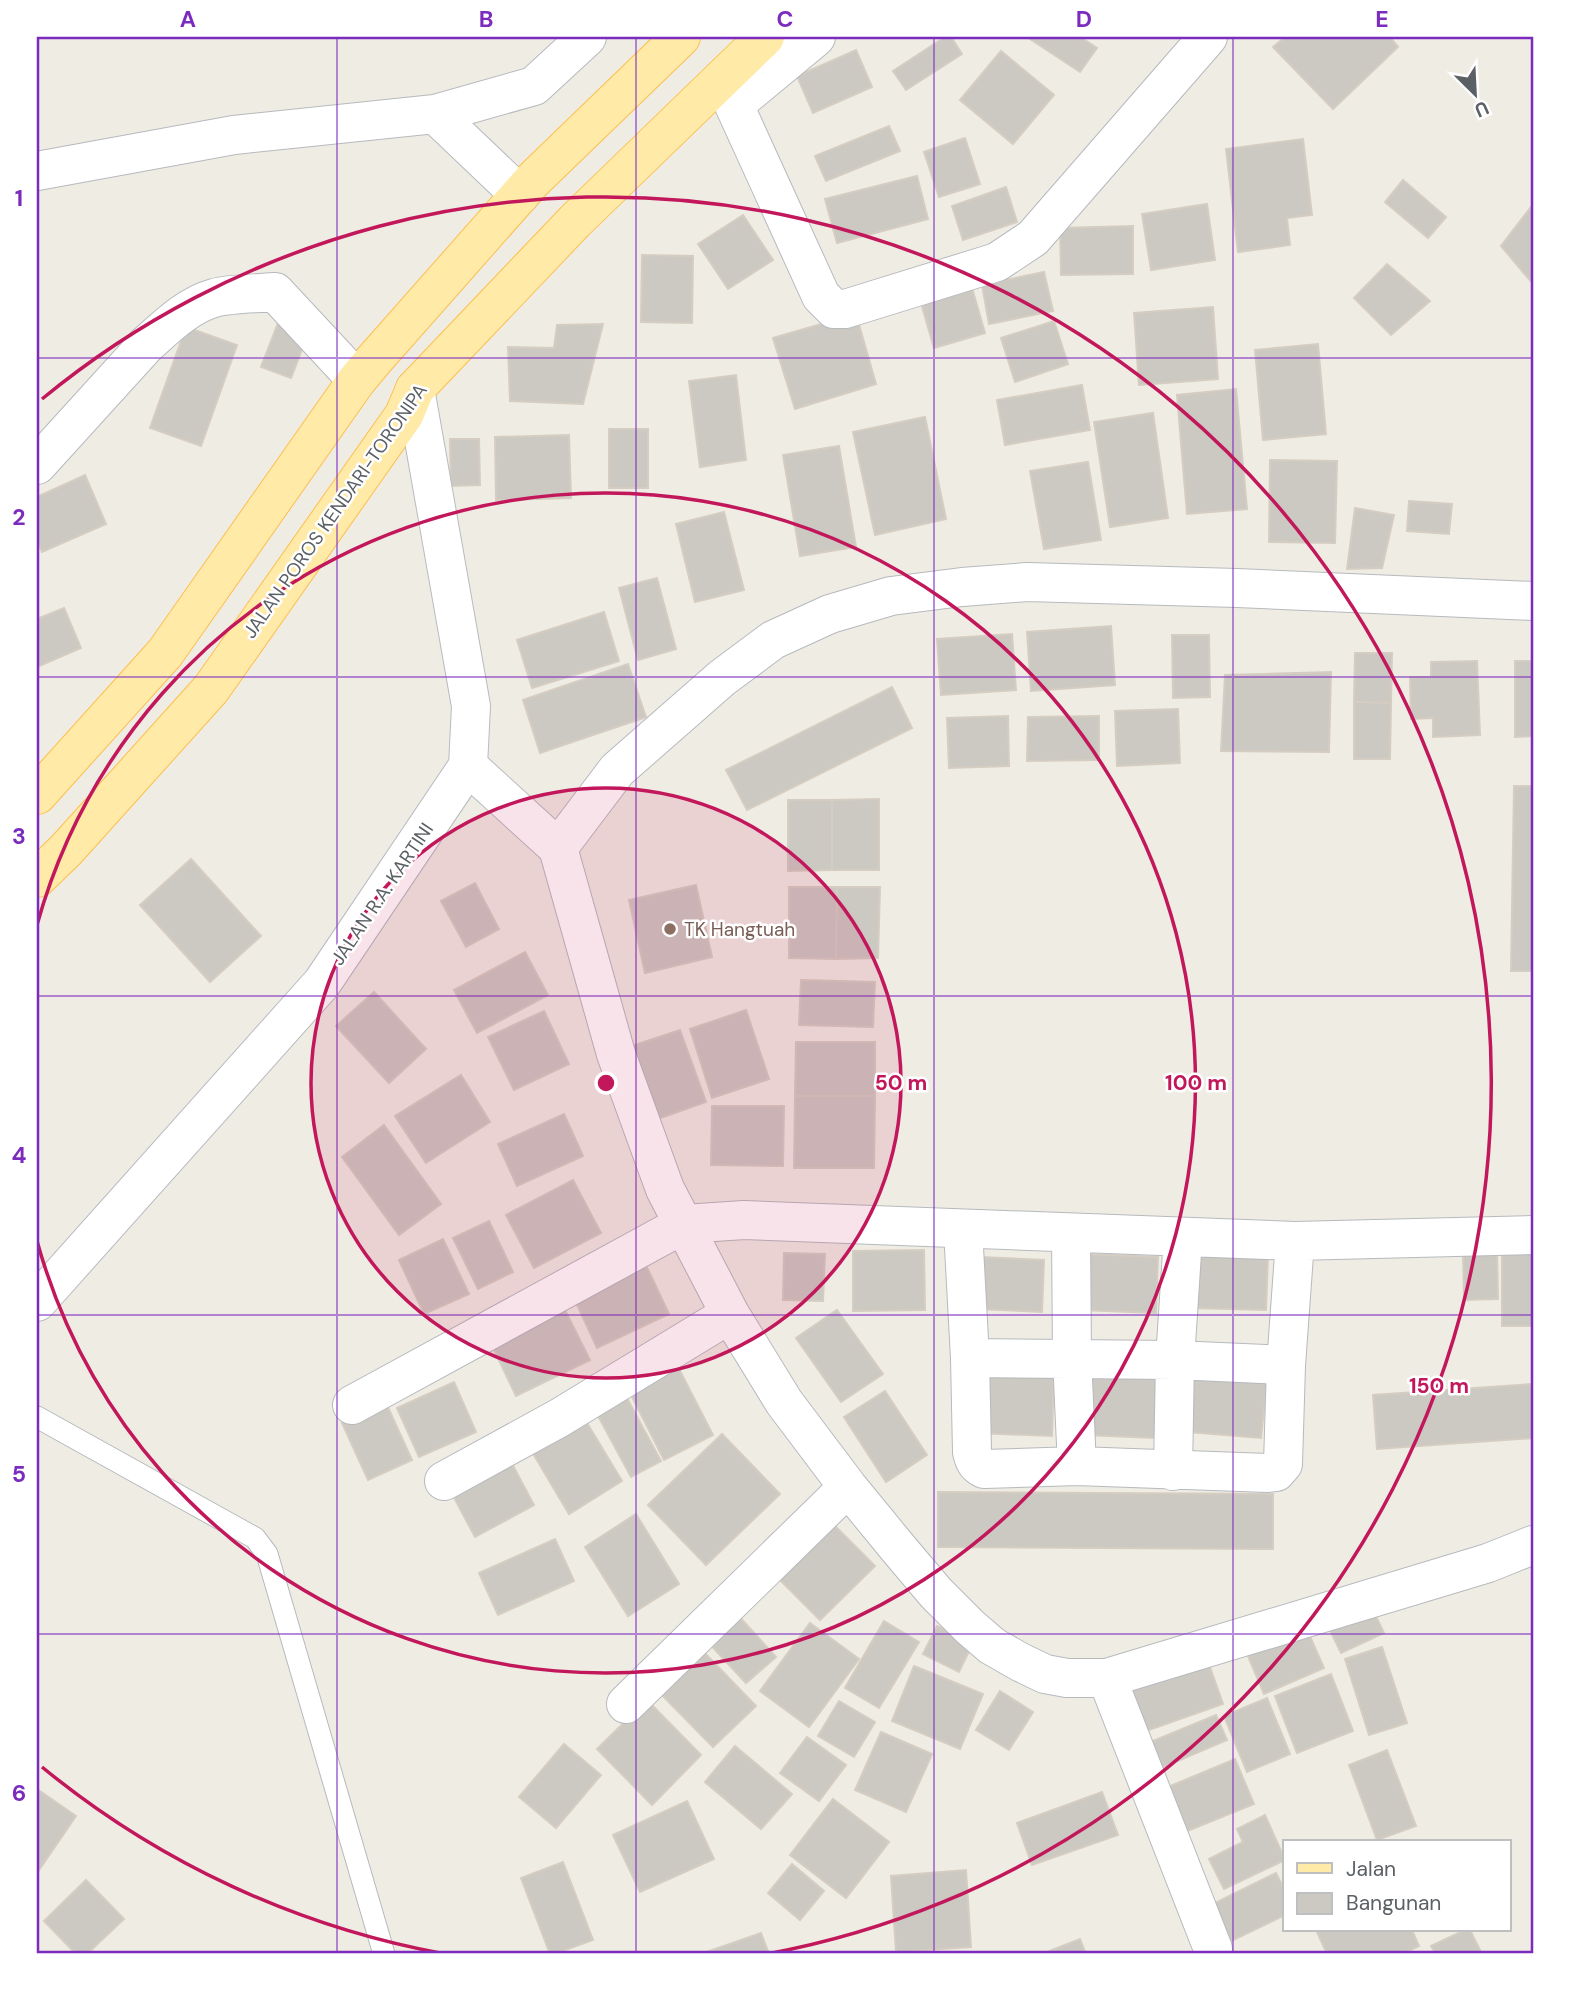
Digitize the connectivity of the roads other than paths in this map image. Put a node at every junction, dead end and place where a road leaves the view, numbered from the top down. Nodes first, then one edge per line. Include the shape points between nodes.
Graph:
1 (587, 37) edge
2 (681, 37) edge
3 (765, 37) edge
4 (816, 37) edge
5 (1208, 37) edge
6 (435, 114) junction
7 (37, 171) edge
8 (520, 195) junction
9 (562, 234) junction
10 (365, 371) junction
11 (415, 389) junction
12 (37, 465) edge
13 (1533, 601) edge
14 (165, 653) junction
15 (211, 689) junction
16 (468, 766) junction
17 (37, 795) edge
18 (558, 848) junction
19 (37, 878) edge
20 (684, 1224) junction
21 (963, 1229) junction
22 (1071, 1233) junction
23 (1533, 1235) edge
24 (1182, 1237) junction
25 (1295, 1241) junction
26 (37, 1302) edge
27 (730, 1314) junction
28 (970, 1358) junction
29 (1072, 1358) junction
30 (1175, 1360) junction
31 (1286, 1365) junction
32 (352, 1405) dead end
33 (37, 1417) edge
34 (1077, 1466) junction
35 (1173, 1471) junction
36 (444, 1481) dead end
37 (848, 1487) junction
38 (1533, 1545) edge
39 (1107, 1678) junction
40 (626, 1704) dead end
41 (1213, 1950) dead end
42 (384, 1954) edge

1 - 6 street via 534,86
2 - 8 main road
3 - 9 main road, JALAN POROS KENDARI-TORONIPA
4 - 5 street via 734,105 821,296 839,309 997,262 1017,250 1033,238
6 - 7 street via 234,135
6 - 8 street
8 - 9 main road
8 - 10 main road
9 - 11 main road, JALAN POROS KENDARI-TORONIPA
10 - 11 main road
10 - 12 street via 275,292 213,298 188,311 146,345
10 - 14 main road
11 - 15 main road, JALAN POROS KENDARI-TORONIPA via 404,415
11 - 16 street via 471,706
13 - 18 street via 1027,582 891,596 830,614 773,640 722,678 617,770
14 - 15 main road
14 - 17 main road
15 - 19 main road, JALAN POROS KENDARI-TORONIPA
16 - 18 street
16 - 26 street, JALAN R.A. KARTINI via 322,983
18 - 20 street via 616,1054 665,1189
20 - 21 street via 744,1220
20 - 27 street
20 - 32 street
21 - 22 street
21 - 28 street
22 - 24 street
22 - 29 street
23 - 25 street
24 - 25 street
24 - 30 street
25 - 31 street
27 - 36 street via 559,1418
27 - 37 street via 784,1402
28 - 29 street
28 - 34 street via 972,1452 977,1465 984,1469
29 - 30 street
29 - 34 street
30 - 31 street
30 - 35 street
31 - 35 street via 1283,1464 1276,1472
33 - 42 lane via 255,1538 267,1554
34 - 35 street
37 - 39 street via 936,1593 992,1646 1045,1674
37 - 40 street
38 - 39 street via 1488,1563
39 - 41 street

